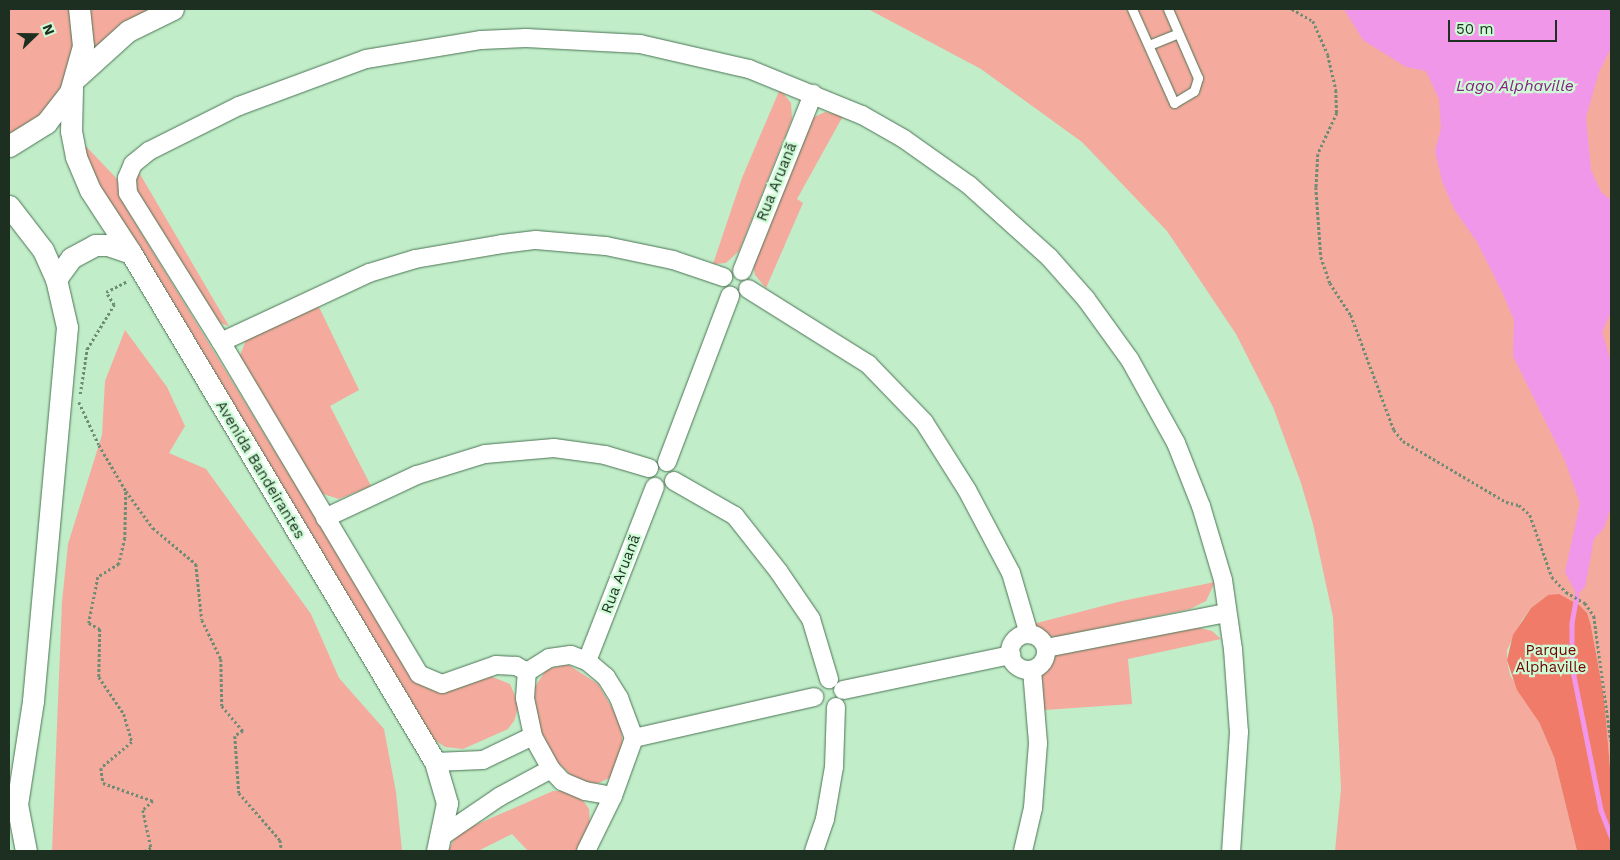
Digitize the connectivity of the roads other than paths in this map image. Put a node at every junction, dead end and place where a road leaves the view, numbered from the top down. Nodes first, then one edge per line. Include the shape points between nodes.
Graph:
1 (79, 9) edge
2 (173, 9) edge
3 (1132, 9) edge
4 (1168, 9) edge
5 (1178, 32) junction
6 (1149, 45) junction
7 (74, 83) junction
8 (813, 94) junction
9 (9, 146) edge
10 (9, 206) edge
11 (131, 253) junction
12 (742, 271) junction
13 (723, 277) junction
14 (56, 279) junction
15 (748, 289) junction
16 (730, 296) junction
17 (221, 342) junction
18 (667, 462) junction
19 (648, 468) junction
20 (674, 481) junction
21 (655, 487) junction
22 (325, 518) junction
23 (1226, 613) junction
24 (1029, 634) junction
25 (1046, 648) junction
26 (1011, 655) junction
27 (587, 661) junction
28 (1032, 670) junction
29 (528, 672) junction
30 (829, 679) junction
31 (843, 690) junction
32 (814, 697) junction
33 (836, 707) junction
34 (533, 736) junction
35 (634, 738) junction
36 (435, 762) junction
37 (551, 769) junction
38 (613, 796) junction
39 (438, 845) edge
40 (26, 851) edge
41 (586, 851) edge
42 (814, 851) edge
43 (1024, 851) edge
44 (1231, 851) edge

1 - 7 street, Avenida Bandeirantes via 82,46
2 - 7 street via 128,31
3 - 6 lane
4 - 5 lane
5 - 6 lane
5 - 6 lane via 1198,78 1194,91 1174,103
7 - 9 street via 46,123
7 - 11 street, Avenida Bandeirantes via 71,131 76,157 90,190
8 - 12 street, Rua Aruanã
8 - 17 street via 749,69 677,51 604,40 526,38 481,40 366,59 239,106 149,151 133,164 126,178 128,194
8 - 23 street via 870,120 969,185 1049,257 1086,298 1130,360 1176,443 1201,506 1222,580
10 - 14 street via 43,250
11 - 14 street via 108,245 95,245 71,258
11 - 36 street, Avenida Bandeirantes
12 - 13 street via 731,270
12 - 15 street via 749,279
13 - 16 street via 723,288
13 - 17 street via 673,260 606,246 536,240 502,244 415,259 368,273
14 - 40 street via 67,327 66,354 33,701 17,804
15 - 16 street via 740,296
15 - 24 street via 868,364 924,422 967,490 1011,572
16 - 18 street
17 - 22 street
18 - 19 street via 658,461
18 - 20 street via 675,470
19 - 21 street via 648,478
19 - 22 street via 605,455 554,448 485,454 417,476
20 - 21 street via 665,488
20 - 30 street via 734,516 779,572 812,619
21 - 27 street, Rua Aruanã
22 - 29 street via 419,674 442,684 496,665 516,666
23 - 25 street
23 - 44 street via 1233,649 1239,732
24 - 25 street via 1040,638
24 - 26 street via 1015,641
25 - 28 street via 1043,662
26 - 28 street via 1019,667
26 - 31 street
27 - 29 street via 571,655 549,658
27 - 35 street via 606,678 614,691
28 - 43 street via 1038,743 1033,808
29 - 34 street via 525,698
30 - 31 street via 837,681
30 - 32 street via 817,684
31 - 33 street via 842,700
32 - 33 street via 822,708
32 - 35 street
33 - 42 street via 834,767
34 - 36 street via 483,760
34 - 37 street
35 - 38 street
36 - 39 street, Avenida Bandeirantes via 446,803
37 - 38 street via 562,781 585,791
37 - 39 street via 499,797
38 - 41 street

